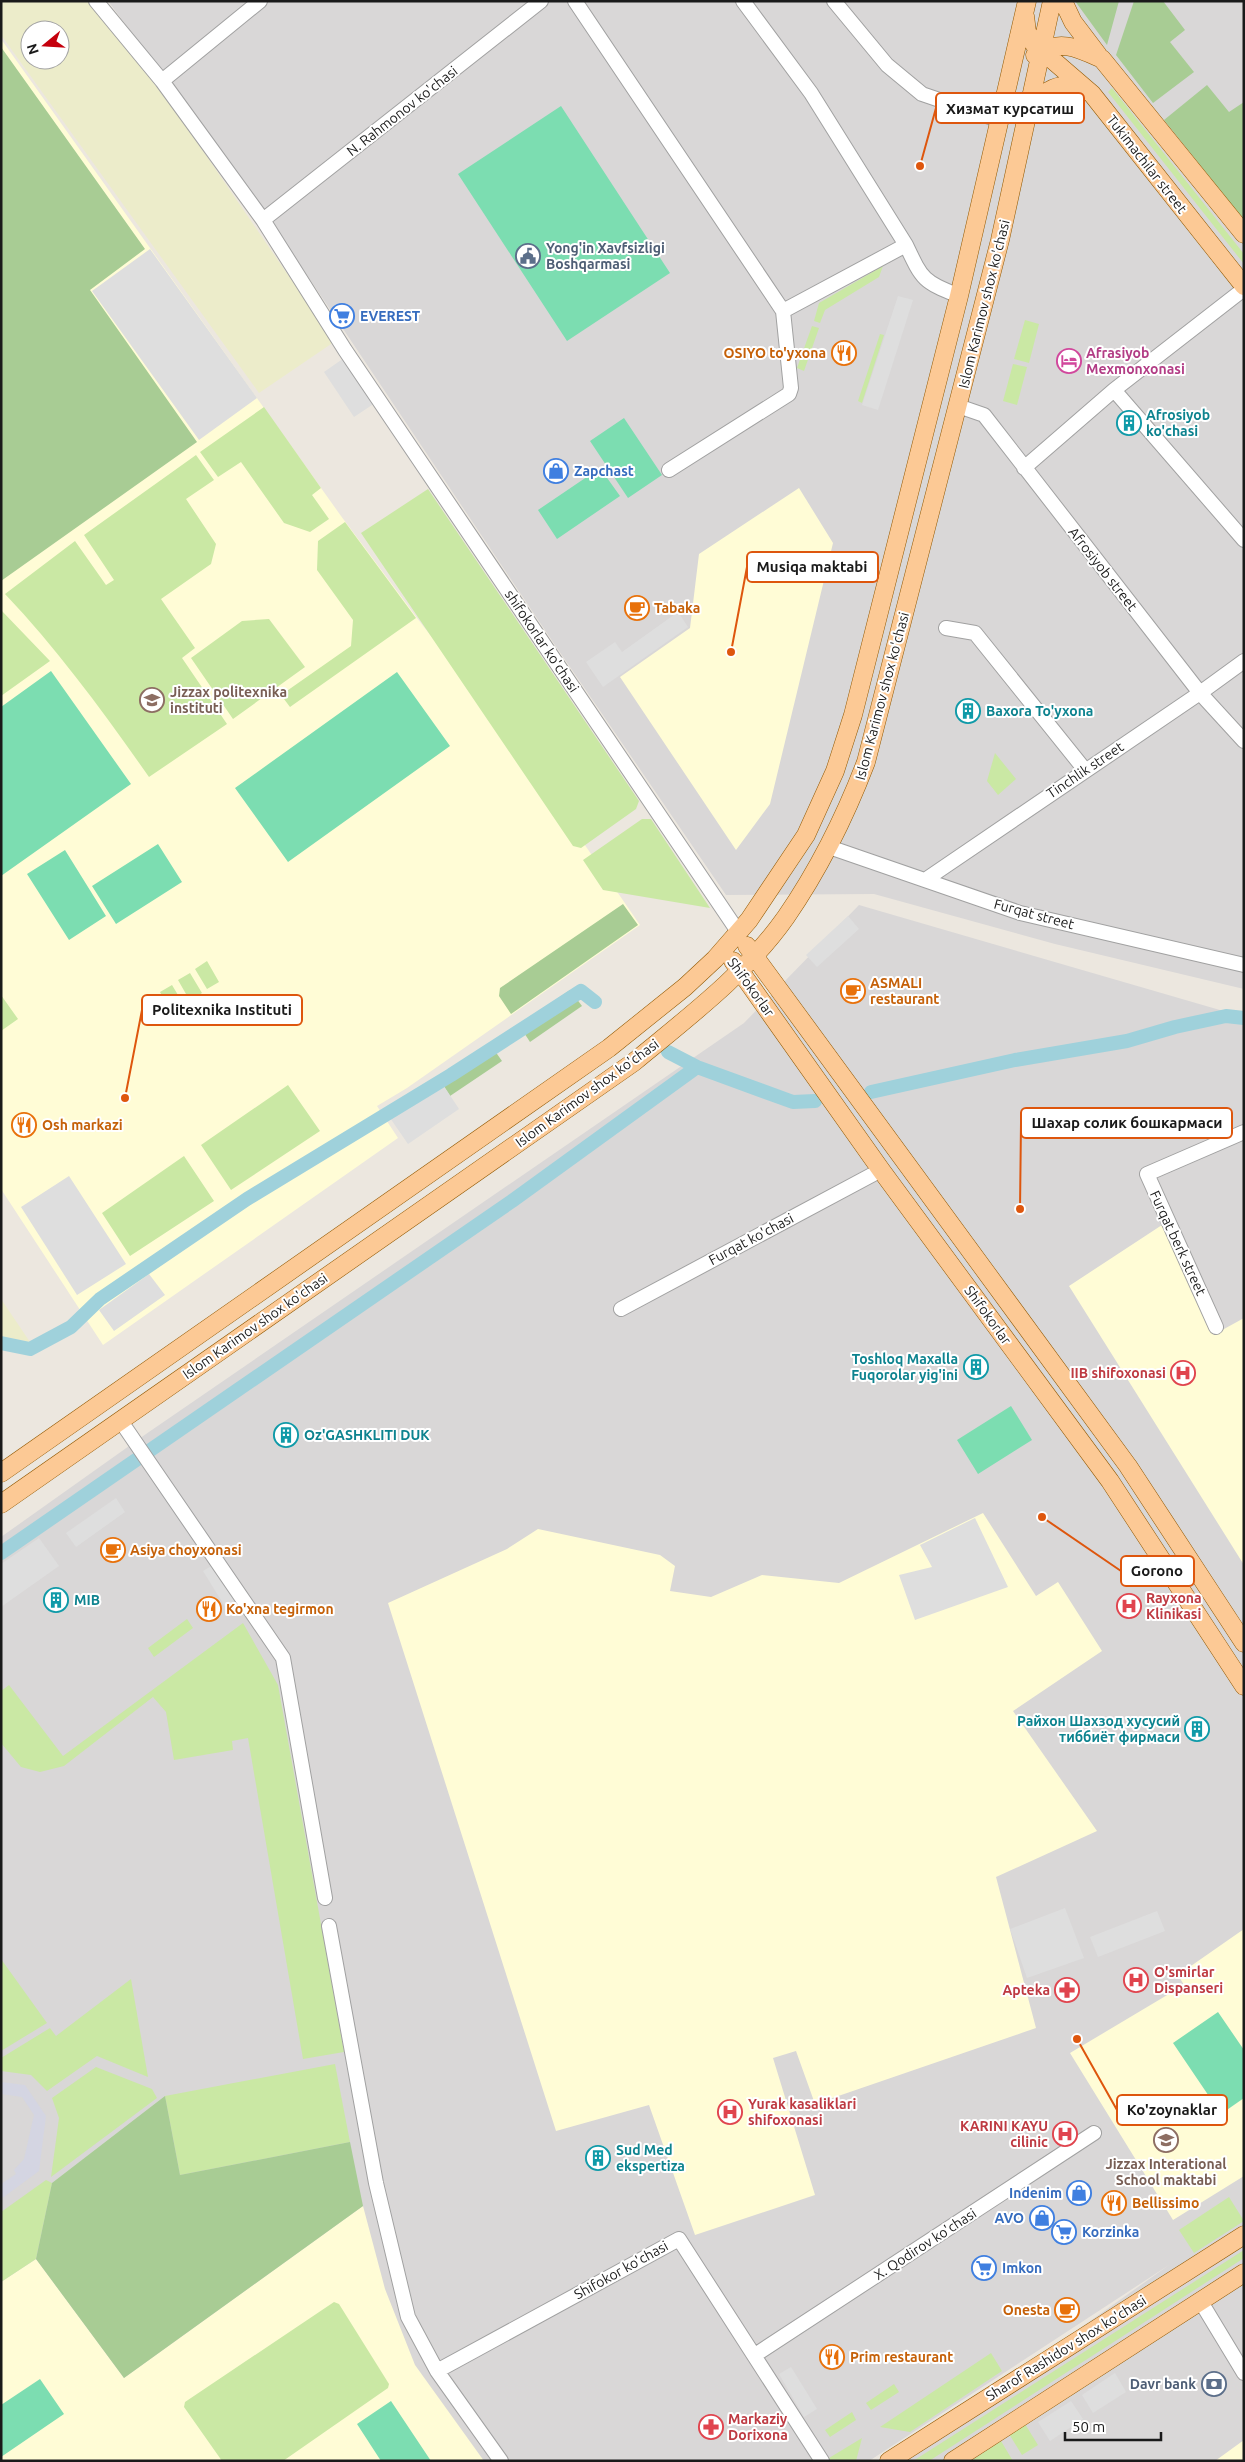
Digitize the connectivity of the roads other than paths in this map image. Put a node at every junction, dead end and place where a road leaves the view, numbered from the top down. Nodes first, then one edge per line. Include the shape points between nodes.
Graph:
1 (96, 1) edge
2 (260, 1) edge
3 (541, 1) edge
4 (575, 1) edge
5 (742, 1) edge
6 (834, 1) edge
7 (1052, 1) edge
8 (1063, 1) edge
9 (1026, 6) edge
10 (1042, 51) junction
11 (1102, 60) junction
12 (162, 81) junction
13 (1009, 82) junction
14 (1092, 94) junction
15 (1029, 111) junction
16 (1000, 121) junction
17 (263, 220) junction
18 (1244, 234) edge
19 (906, 245) junction
20 (1244, 288) edge
21 (959, 296) junction
22 (783, 311) junction
23 (1114, 390) junction
24 (958, 406) junction
25 (1024, 468) junction
26 (670, 470) dead end
27 (1244, 540) edge
28 (946, 628) dead end
29 (1244, 661) edge
30 (1200, 693) junction
31 (1244, 741) edge
32 (1085, 770) junction
33 (829, 846) junction
34 (925, 880) junction
35 (739, 933) junction
36 (724, 949) junction
37 (753, 956) junction
38 (1244, 965) edge
39 (739, 970) junction
40 (1244, 1132) edge
41 (882, 1170) junction
42 (621, 1309) dead end
43 (1216, 1327) dead end
44 (120, 1420) junction
45 (1, 1473) edge
46 (1, 1504) edge
47 (1244, 1643) edge
48 (1244, 1686) edge
49 (325, 1898) dead end
50 (329, 1926) dead end
51 (1094, 2134) dead end
52 (1244, 2235) edge
53 (1244, 2273) edge
54 (1201, 2302) junction
55 (755, 2355) junction
56 (436, 2371) junction
57 (1244, 2372) edge
58 (501, 2461) edge
59 (822, 2461) edge
60 (889, 2461) edge
61 (953, 2461) edge

1 - 12 street, shifokorlar ko'chasi
2 - 12 street
3 - 17 street, N. Rahmonov ko'chasi
4 - 22 street
5 - 19 street via 811,93
6 - 16 street via 886,65 922,94
7 - 10 main road, Islom Karimov shox ko'chasi
8 - 11 main road via 1073,22
9 - 10 main road, Tukimachilar street via 1027,32
9 - 13 main road, Islom Karimov shox ko'chasi
10 - 11 main road via 1065,45
10 - 13 main road via 1021,67
10 - 14 main road, Tukimachilar street
10 - 15 main road, Islom Karimov shox ko'chasi
11 - 18 main road
12 - 17 street, shifokorlar ko'chasi
13 - 16 main road, Islom Karimov shox ko'chasi
14 - 15 main road via 1076,86 1052,88
14 - 20 main road, Tukimachilar street
15 - 24 main road, Islom Karimov shox ko'chasi
16 - 21 main road, Islom Karimov shox ko'chasi
17 - 35 street, shifokorlar ko'chasi via 345,350
19 - 21 street via 919,272 929,283
19 - 22 street
20 - 23 street
21 - 35 main road, Islom Karimov shox ko'chasi via 856,706 835,771 806,835
22 - 26 street via 789,394
23 - 25 street
23 - 27 street
24 - 25 street, Afrosiyob street via 984,414
24 - 33 main road, Islom Karimov shox ko'chasi via 866,762
25 - 30 street, Afrosiyob street
28 - 32 street via 975,633
29 - 30 street, Tinchlik street
30 - 31 street, Afrosiyob street
30 - 32 street, Tinchlik street
32 - 34 street, Tinchlik street
33 - 34 street, Furqat street
33 - 37 main road, Islom Karimov shox ko'chasi via 785,918
34 - 38 street, Furqat street via 1020,913
35 - 36 main road, Islom Karimov shox ko'chasi
35 - 37 main road, Shifokorlar
36 - 39 main road, Shifokorlar
36 - 45 main road, Islom Karimov shox ko'chasi via 685,987 609,1048
37 - 39 main road, Islom Karimov shox ko'chasi
37 - 47 main road, Shifokorlar via 1128,1466
39 - 41 main road, Shifokorlar
39 - 44 main road, Islom Karimov shox ko'chasi via 702,1006 599,1088
40 - 43 street, Furqat berk street via 1146,1174
41 - 42 street, Furqat ko'chasi
41 - 48 main road, Shifokorlar via 1110,1481
44 - 46 main road, Islom Karimov shox ko'chasi
44 - 49 street via 283,1658
50 - 56 street via 376,2183 408,2317
51 - 55 street, X. Qodirov ko'chasi
52 - 60 main road, Sharof Rashidov shox ko'chasi
53 - 54 main road
54 - 57 street
54 - 61 main road
55 - 56 street, Shifokor ko'chasi via 679,2239
55 - 59 street, Shifokor ko'chasi
56 - 58 street

